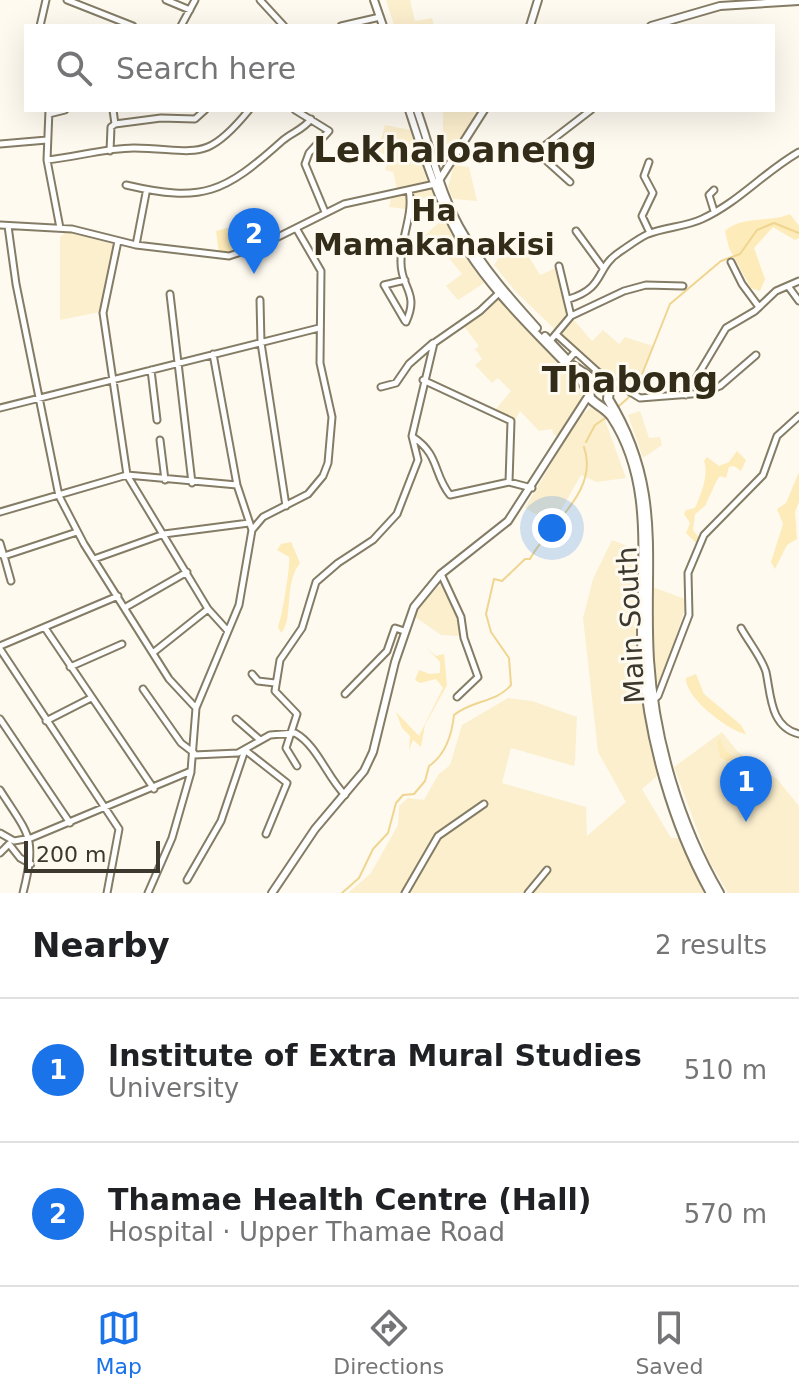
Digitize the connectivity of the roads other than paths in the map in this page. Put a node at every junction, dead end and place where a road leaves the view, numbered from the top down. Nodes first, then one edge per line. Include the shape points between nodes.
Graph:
1 (46, 0) edge
2 (67, 0) edge
3 (166, 0) edge
4 (195, 0) edge
5 (260, 0) edge
6 (374, 0) edge
7 (538, 0) edge
8 (799, 1) edge
9 (190, 10) junction
10 (380, 17) junction
11 (40, 24) edge
12 (128, 24) edge
13 (182, 24) edge
14 (282, 24) edge
15 (350, 24) edge
16 (382, 24) edge
17 (531, 24) edge
18 (658, 24) edge
19 (49, 112) edge
20 (113, 112) edge
21 (203, 112) edge
22 (247, 112) edge
23 (299, 112) edge
24 (410, 112) edge
25 (418, 112) edge
26 (483, 112) edge
27 (588, 112) edge
28 (311, 119) junction
29 (115, 124) junction
30 (47, 140) junction
31 (0, 144) edge
32 (110, 151) junction
33 (799, 152) edge
34 (431, 156) junction
35 (47, 160) junction
36 (451, 162) junction
37 (649, 162) dead end
38 (437, 182) junction
39 (570, 182) dead end
40 (126, 185) dead end
41 (409, 190) junction
42 (714, 190) dead end
43 (146, 193) junction
44 (714, 211) junction
45 (325, 212) junction
46 (0, 225) edge
47 (8, 226) junction
48 (60, 228) junction
49 (296, 228) junction
50 (576, 231) dead end
51 (650, 233) junction
52 (118, 241) junction
53 (136, 245) junction
54 (731, 262) dead end
55 (559, 266) dead end
56 (603, 268) junction
57 (405, 280) junction
58 (799, 281) edge
59 (683, 286) dead end
60 (788, 286) junction
61 (501, 291) junction
62 (170, 294) dead end
63 (569, 299) junction
64 (260, 300) dead end
65 (799, 301) edge
66 (759, 307) junction
67 (571, 316) junction
68 (319, 328) junction
69 (557, 335) junction
70 (550, 341) junction
71 (261, 343) junction
72 (434, 343) junction
73 (575, 352) junction
74 (213, 354) junction
75 (756, 355) dead end
76 (568, 360) junction
77 (177, 363) junction
78 (151, 370) junction
79 (423, 380) junction
80 (113, 381) junction
81 (600, 383) junction
82 (381, 387) dead end
83 (588, 394) junction
84 (686, 395) junction
85 (39, 399) junction
86 (608, 399) junction
87 (597, 404) junction
88 (0, 408) edge
89 (582, 409) junction
90 (799, 416) edge
91 (157, 420) dead end
92 (412, 436) junction
93 (160, 440) dead end
94 (127, 475) junction
95 (165, 480) junction
96 (509, 482) junction
97 (192, 483) junction
98 (237, 485) junction
99 (532, 488) junction
100 (59, 496) junction
101 (286, 506) junction
102 (0, 512) edge
103 (249, 523) junction
104 (252, 530) junction
105 (77, 532) junction
106 (164, 534) junction
107 (0, 543) edge
108 (2, 554) edge
109 (94, 559) junction
110 (187, 572) junction
111 (441, 574) junction
112 (11, 581) dead end
113 (118, 596) junction
114 (126, 607) junction
115 (208, 609) junction
116 (45, 628) junction
117 (741, 628) dead end
118 (228, 631) junction
119 (404, 631) junction
120 (122, 644) dead end
121 (0, 647) edge
122 (154, 652) junction
123 (70, 667) junction
124 (252, 674) dead end
125 (275, 683) junction
126 (143, 689) dead end
127 (345, 694) dead end
128 (457, 697) dead end
129 (91, 698) junction
130 (652, 701) junction
131 (196, 708) junction
132 (0, 719) edge
133 (236, 719) dead end
134 (46, 721) junction
135 (289, 731) junction
136 (799, 734) edge
137 (260, 740) junction
138 (245, 750) junction
139 (194, 754) junction
140 (297, 766) dead end
141 (191, 771) junction
142 (154, 789) junction
143 (0, 790) edge
144 (346, 795) junction
145 (484, 804) dead end
146 (107, 808) junction
147 (70, 823) junction
148 (0, 833) edge
149 (266, 834) dead end
150 (31, 838) junction
151 (0, 853) edge
152 (31, 864) junction
153 (547, 870) dead end
154 (187, 880) dead end
155 (23, 893) edge
156 (107, 893) edge
157 (148, 893) edge
158 (272, 893) edge
159 (405, 893) edge
160 (528, 893) edge
161 (711, 893) edge
162 (719, 893) edge

1 - 11 street
2 - 12 street
3 - 9 street
4 - 9 street
5 - 14 street
6 - 10 main road
7 - 17 main road
8 - 18 main road via 720,6
9 - 13 street
10 - 15 street
10 - 16 main road
19 - 30 street
20 - 29 street
21 - 29 street via 195,119
22 - 32 street via 221,142 205,150
23 - 28 street
24 - 38 main road, Main South
25 - 34 main road, Main South
26 - 36 main road
27 - 39 street via 539,150
28 - 43 street via 230,184 198,192
28 - 45 street via 329,131 305,164
29 - 32 street
30 - 31 street
30 - 35 street
32 - 35 street
33 - 44 street via 744,196
34 - 36 main road
34 - 38 main road, Main South
35 - 48 street
36 - 38 main road
37 - 51 street via 644,176 653,193 642,216
38 - 41 street
38 - 61 main road, Main South
40 - 43 street
41 - 45 street via 366,197
41 - 57 street via 400,265
42 - 44 street via 709,195
43 - 53 street
44 - 51 street
45 - 49 street
46 - 47 street
47 - 48 street
47 - 85 street
48 - 52 street
49 - 53 street via 229,256
49 - 68 street via 320,264
50 - 56 street
51 - 56 street
52 - 53 street
52 - 80 street via 103,313
54 - 66 street
55 - 63 street
56 - 63 street via 592,289
57 - 57 street via 413,300 406,322 384,285
58 - 60 street
59 - 67 street via 646,285
60 - 65 street
60 - 66 street
61 - 70 main road, Main South
61 - 72 street
61 - 83 main road, Main South
62 - 77 street
63 - 67 street
64 - 71 street
66 - 84 street via 726,328
67 - 69 street
68 - 71 street
68 - 101 street via 320,363 332,417 328,463 316,486
69 - 70 street
69 - 73 street
70 - 76 main road, Main South
71 - 74 street
71 - 101 street
72 - 79 street
72 - 82 street via 414,358 396,383
73 - 76 street
73 - 84 street via 635,397
74 - 77 street
74 - 98 street
75 - 84 street via 720,386
76 - 81 main road, Main South
77 - 78 street
77 - 97 street
78 - 80 street
78 - 91 street
79 - 92 street
79 - 96 street via 511,421
80 - 85 street
80 - 94 street
81 - 83 highway
81 - 86 highway, Main South via 609,390
83 - 87 highway, Main South
83 - 89 main road
85 - 88 street
85 - 100 street
86 - 87 highway
86 - 130 highway, Main South via 632,444 646,489
87 - 89 main road
87 - 130 highway, Main South via 609,413 627,446 640,490 641,627
89 - 99 main road
90 - 130 street via 777,436 763,475 704,535 688,573 689,615
92 - 96 street via 436,460 441,484 450,495
92 - 125 street via 418,460 397,514 373,540 316,582 302,628 282,655
93 - 95 street
94 - 95 street
94 - 100 street
94 - 106 street
95 - 97 street
96 - 99 street
97 - 98 street
98 - 103 street
99 - 111 main road via 508,521
100 - 102 street
100 - 105 street
101 - 104 street via 263,517
103 - 104 street
103 - 106 street
104 - 118 street via 244,587
105 - 108 street
105 - 109 street
106 - 109 street
106 - 110 street
107 - 108 street
108 - 112 street
109 - 113 street
110 - 114 street
110 - 115 street
111 - 119 main road via 422,594
111 - 128 street via 461,617 478,677
113 - 114 street
113 - 116 street
114 - 122 street
115 - 118 street
115 - 122 street
116 - 121 street
116 - 123 street
117 - 136 street via 766,670 774,710 785,728
118 - 131 street
119 - 127 street via 395,628 387,651
119 - 144 main road via 373,752
120 - 123 street
121 - 134 street
122 - 131 street via 169,679
123 - 129 street
124 - 125 street via 258,681
125 - 135 street via 277,694 297,714
126 - 139 street
129 - 134 street
129 - 142 street
130 - 161 highway, Main South via 673,802
130 - 162 highway, Main South via 683,816
131 - 139 street
132 - 147 street
133 - 137 street
134 - 146 street
135 - 137 street
135 - 140 street via 286,748
135 - 144 street via 305,740
137 - 138 street
138 - 139 street
138 - 149 street via 287,783
138 - 154 street via 221,821
139 - 141 street
141 - 142 street
141 - 157 street via 172,838
142 - 146 street
143 - 150 street
144 - 158 main road via 315,829
145 - 159 street via 438,836
146 - 147 street
146 - 156 street via 120,832
147 - 150 street
148 - 150 street via 14,841
150 - 152 street
151 - 152 street via 9,844
152 - 155 street
153 - 160 street

